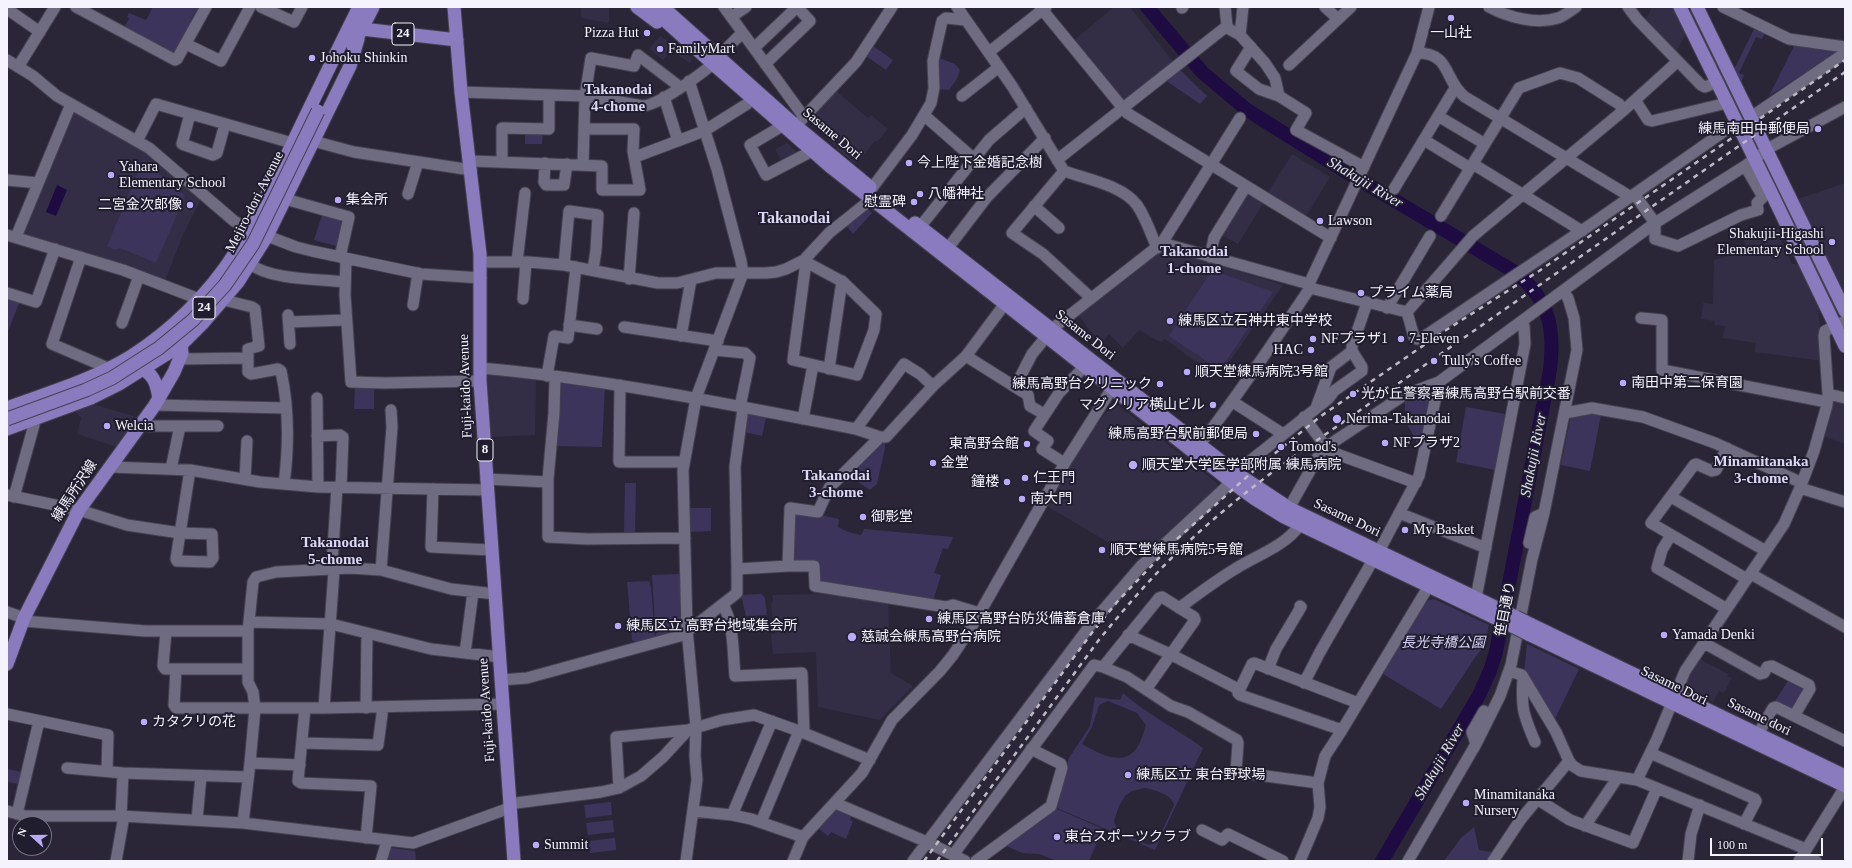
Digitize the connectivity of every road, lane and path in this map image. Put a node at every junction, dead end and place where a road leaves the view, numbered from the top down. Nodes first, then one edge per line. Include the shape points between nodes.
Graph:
1 (55, 7) edge
2 (76, 7) edge
3 (206, 7) edge
4 (250, 7) edge
5 (261, 7) edge
6 (302, 7) edge
7 (358, 7) edge
8 (373, 7) edge
9 (454, 7) edge
10 (637, 7) edge
11 (650, 7) edge
12 (663, 7) edge
13 (672, 7) edge
14 (724, 7) edge
15 (746, 7) edge
16 (956, 7) edge
17 (1225, 7) edge
18 (1243, 7) edge
19 (1325, 7) edge
20 (1350, 7) edge
21 (1429, 7) edge
22 (1489, 7) edge
23 (1576, 7) edge
24 (1628, 7) edge
25 (1680, 7) edge
26 (1698, 7) edge
27 (1723, 7) edge
28 (888, 8) edge
29 (1043, 8) edge
30 (7, 9) edge
31 (1512, 12) edge
32 (731, 17) junction
33 (1337, 18) junction
34 (965, 20) junction
35 (350, 24) junction
36 (1227, 26) junction
37 (40, 32) junction
38 (742, 33) junction
39 (360, 34) junction
40 (1240, 35) junction
41 (456, 40) junction
42 (694, 41) junction
43 (186, 44) junction
44 (1251, 47) junction
45 (1845, 47) edge
46 (754, 48) junction
47 (988, 52) junction
48 (1417, 53) junction
49 (1845, 53) edge
50 (7, 60) edge
51 (716, 60) junction
52 (1677, 62) junction
53 (765, 64) junction
54 (1288, 65) dead end
55 (999, 66) junction
56 (18, 67) junction
57 (1717, 82) junction
58 (684, 84) junction
59 (1455, 88) junction
60 (461, 92) junction
61 (549, 95) junction
62 (585, 96) junction
63 (962, 96) dead end
64 (1279, 96) junction
65 (664, 97) junction
66 (752, 98) junction
67 (1635, 100) junction
68 (1727, 103) junction
69 (71, 104) junction
70 (1845, 107) edge
71 (1026, 108) junction
72 (1122, 108) junction
73 (1624, 110) junction
74 (190, 114) junction
75 (925, 116) junction
76 (1438, 116) junction
77 (1750, 117) junction
78 (1240, 118) dead end
79 (1500, 119) junction
80 (1736, 123) junction
81 (225, 124) junction
82 (793, 125) junction
83 (584, 130) junction
84 (704, 131) junction
85 (1045, 138) junction
86 (1424, 140) junction
87 (137, 141) junction
88 (313, 141) junction
89 (678, 141) junction
90 (292, 143) junction
91 (1485, 144) junction
92 (1767, 150) junction
93 (812, 151) junction
94 (635, 157) junction
95 (974, 158) junction
96 (1566, 159) junction
97 (1057, 160) junction
98 (502, 161) junction
99 (418, 162) junction
100 (1750, 162) junction
101 (545, 163) junction
102 (567, 164) junction
103 (1211, 164) junction
104 (471, 165) junction
105 (583, 165) junction
106 (1472, 166) junction
107 (1364, 168) junction
108 (1064, 171) junction
109 (7, 180) edge
110 (38, 183) junction
111 (1246, 186) junction
112 (1394, 189) dead end
113 (408, 194) dead end
114 (525, 194) dead end
115 (871, 194) junction
116 (1522, 194) junction
117 (1633, 196) junction
118 (285, 199) junction
119 (1034, 206) junction
120 (634, 213) dead end
121 (1441, 216) dead end
122 (1655, 223) junction
123 (920, 227) junction
124 (1059, 228) dead end
125 (249, 230) junction
126 (1582, 231) junction
127 (11, 236) edge
128 (267, 236) junction
129 (1430, 236) dead end
130 (1332, 238) junction
131 (1160, 245) junction
132 (948, 248) junction
133 (55, 249) junction
134 (81, 257) junction
135 (1210, 257) junction
136 (343, 258) junction
137 (805, 261) junction
138 (481, 262) junction
139 (521, 262) junction
140 (250, 264) junction
141 (564, 265) junction
142 (576, 267) junction
143 (593, 270) junction
144 (418, 273) junction
145 (743, 273) junction
146 (139, 276) junction
147 (481, 278) junction
148 (629, 279) junction
149 (691, 280) junction
150 (842, 281) junction
151 (345, 282) junction
152 (1309, 286) junction
153 (1563, 291) junction
154 (7, 293) edge
155 (1091, 298) junction
156 (199, 299) junction
157 (523, 299) dead end
158 (224, 300) junction
159 (1368, 303) junction
160 (1004, 305) junction
161 (413, 306) dead end
162 (1387, 308) junction
163 (1845, 311) edge
164 (1407, 312) junction
165 (1641, 318) dead end
166 (346, 320) junction
167 (1522, 321) junction
168 (122, 323) dead end
169 (1840, 323) edge
170 (569, 325) junction
171 (624, 327) dead end
172 (169, 328) junction
173 (597, 330) dead end
174 (1049, 333) junction
175 (681, 336) junction
176 (290, 344) dead end
177 (181, 345) junction
178 (716, 346) junction
179 (1845, 346) edge
180 (1352, 352) junction
181 (966, 356) junction
182 (248, 358) junction
183 (180, 359) junction
184 (813, 365) junction
185 (1084, 367) junction
186 (108, 368) junction
187 (480, 368) junction
188 (829, 369) junction
189 (144, 370) junction
190 (1328, 375) junction
191 (551, 376) junction
192 (480, 381) junction
193 (1347, 382) junction
194 (1439, 382) junction
195 (1114, 384) junction
196 (620, 385) junction
197 (933, 386) junction
198 (1015, 387) junction
199 (317, 398) dead end
200 (696, 398) junction
201 (1828, 398) junction
202 (1845, 398) edge
203 (157, 402) junction
204 (1233, 402) junction
205 (742, 407) junction
206 (7, 408) edge
207 (286, 408) junction
208 (1316, 408) junction
209 (391, 410) dead end
210 (1565, 412) junction
211 (1044, 414) junction
212 (1304, 417) junction
213 (7, 419) edge
214 (32, 419) junction
215 (803, 419) junction
216 (142, 423) junction
217 (180, 426) junction
218 (218, 426) dead end
219 (7, 429) edge
220 (856, 429) junction
221 (1283, 434) junction
222 (317, 436) junction
223 (880, 437) junction
224 (246, 441) dead end
225 (1200, 444) junction
226 (1326, 448) junction
227 (1727, 448) junction
228 (684, 462) junction
229 (1064, 463) junction
230 (110, 467) junction
231 (171, 469) junction
232 (190, 470) junction
233 (1232, 476) junction
234 (245, 479) junction
235 (548, 482) junction
236 (1416, 483) junction
237 (284, 484) junction
238 (487, 484) junction
239 (1801, 485) junction
240 (318, 487) junction
241 (339, 487) junction
242 (388, 488) junction
243 (433, 489) junction
244 (10, 496) edge
245 (1671, 497) junction
246 (1845, 502) edge
247 (1289, 508) junction
248 (79, 510) junction
249 (1399, 513) junction
250 (1544, 513) junction
251 (1300, 525) junction
252 (1671, 534) junction
253 (685, 538) junction
254 (1486, 548) junction
255 (491, 550) junction
256 (1766, 551) junction
257 (1376, 555) junction
258 (788, 566) junction
259 (333, 568) junction
260 (737, 569) junction
261 (381, 570) junction
262 (1749, 577) junction
263 (1431, 582) junction
264 (473, 592) junction
265 (495, 594) junction
266 (1476, 598) junction
267 (723, 605) junction
268 (1300, 606) dead end
269 (1179, 608) junction
270 (1727, 609) junction
271 (1491, 611) junction
272 (7, 612) edge
273 (979, 613) junction
274 (24, 619) junction
275 (1513, 622) junction
276 (331, 624) junction
277 (249, 627) junction
278 (1845, 627) edge
279 (166, 631) junction
280 (687, 631) junction
281 (367, 633) junction
282 (1128, 635) junction
283 (1704, 643) junction
284 (465, 653) junction
285 (1170, 654) junction
286 (500, 657) junction
287 (7, 664) edge
288 (1103, 667) junction
289 (248, 668) junction
290 (176, 669) junction
291 (1268, 669) junction
292 (1517, 672) junction
293 (501, 680) junction
294 (1304, 683) junction
295 (1147, 688) junction
296 (1240, 690) junction
297 (1674, 698) junction
298 (1358, 703) junction
299 (503, 704) junction
300 (383, 707) junction
301 (255, 708) junction
302 (306, 708) junction
303 (324, 708) junction
304 (366, 708) junction
305 (7, 714) edge
306 (1794, 716) junction
307 (39, 721) junction
308 (772, 721) junction
309 (692, 729) junction
310 (1342, 730) junction
311 (802, 732) junction
312 (1758, 734) junction
313 (1845, 741) edge
314 (1535, 742) dead end
315 (302, 743) junction
316 (1476, 744) junction
317 (1031, 749) junction
318 (1650, 753) junction
319 (870, 760) junction
320 (1569, 760) junction
321 (250, 763) junction
322 (300, 765) junction
323 (67, 768) dead end
324 (107, 771) junction
325 (123, 773) junction
326 (201, 776) junction
327 (1845, 776) edge
328 (248, 777) junction
329 (1618, 777) junction
330 (1637, 780) junction
331 (1318, 783) junction
332 (1845, 787) edge
333 (619, 788) junction
334 (1657, 788) junction
335 (1538, 799) junction
336 (835, 803) junction
337 (1700, 805) junction
338 (510, 806) junction
339 (12, 812) edge
340 (693, 812) junction
341 (732, 815) junction
342 (122, 816) junction
343 (198, 820) junction
344 (761, 822) junction
345 (242, 823) junction
346 (1744, 824) junction
347 (1584, 826) junction
348 (1202, 830) dead end
349 (803, 837) junction
350 (366, 838) junction
351 (387, 840) junction
352 (927, 842) junction
353 (953, 855) junction
354 (1803, 855) edge
355 (116, 861) edge
356 (381, 861) edge
357 (514, 861) edge
358 (686, 861) edge
359 (793, 861) edge
360 (913, 861) edge
361 (963, 861) edge
362 (976, 861) edge
363 (1283, 861) edge
364 (1300, 861) edge
365 (1408, 861) edge
366 (1493, 861) edge
367 (1688, 861) edge
368 (1816, 861) edge

1 - 37 street
2 - 43 street via 172,60 177,59
3 - 43 street
4 - 43 street via 220,62
5 - 6 street via 294,22
7 - 35 main road, Mejiro-dori Avenue / 24
8 - 39 main road, Mejiro-dori Avenue / 24
9 - 41 main road, Fuji-kaido Avenue / 8
10 - 42 main road
11 - 42 main road, Sasame Dori
12 - 42 main road, Sasame Dori
13 - 42 main road
14 - 32 street
15 - 32 street
16 - 34 street
17 - 36 street
18 - 40 street
19 - 33 street
20 - 33 street
21 - 48 street
22 - 31 street
23 - 31 street via 1559,18 1547,21
24 - 52 street
25 - 57 main road
26 - 77 main road
27 - 45 street via 1789,39
28 - 82 street via 858,58
29 - 47 street
29 - 72 street
30 - 37 street
32 - 38 street
33 - 54 street
34 - 47 street
34 - 75 street via 946,18 942,21 933,61 932,102
35 - 39 main road, 24
35 - 90 main road, Mejiro-dori Avenue / 24
36 - 40 street
36 - 72 street
37 - 56 street
38 - 46 street
38 - 51 street
39 - 41 main road, 24
39 - 88 main road, 24 via 350,66
39 - 213 main road, Mejiro-dori Avenue / 24, bridge via 342,63 253,244 225,284 193,320 159,348 112,378
40 - 44 street
41 - 60 main road, Fuji-kaido Avenue / 8
42 - 51 main road, Sasame Dori
44 - 64 street via 1275,78
44 - 64 street via 1236,71 1259,89
46 - 53 street
46 - 53 street via 797,7 810,21
47 - 55 street
48 - 59 street via 1429,54 1443,62
48 - 107 street
49 - 77 street
50 - 56 street
51 - 58 street
51 - 66 main road, Sasame Dori
51 - 82 main road, Sasame Dori
52 - 57 street via 1705,88
52 - 67 street
53 - 82 street
55 - 63 street
55 - 71 street
56 - 69 street
57 - 68 main road
58 - 62 street via 638,54 634,66 591,58
58 - 65 street
58 - 84 street
59 - 76 street
59 - 79 street
60 - 61 street
60 - 104 main road, Fuji-kaido Avenue / 8
61 - 62 street
61 - 98 street via 549,129 502,128
62 - 65 street via 643,106
62 - 83 street
64 - 107 street via 1306,113 1296,130
65 - 89 street
66 - 82 main road, Sasame Dori
66 - 84 street via 747,104
67 - 68 street via 1648,120 1652,121
67 - 73 street
68 - 80 main road
69 - 87 street
69 - 110 street
70 - 92 street
71 - 85 street
71 - 95 street via 989,140
72 - 97 street
72 - 103 street via 1127,114
73 - 79 street via 1619,104 1578,78 1560,73 1519,88
73 - 96 street
74 - 81 street
74 - 81 street via 182,144 213,155 217,153
74 - 87 street via 156,104
75 - 95 street
75 - 115 street
76 - 86 street
76 - 91 street
77 - 92 main road
78 - 103 street
79 - 91 street
79 - 96 street
80 - 100 main road
80 - 117 street
81 - 90 street
82 - 93 main road, Sasame Dori
82 - 93 street via 750,145 766,175
82 - 115 main road, Sasame Dori
83 - 94 street via 634,129
83 - 105 street
84 - 89 street
84 - 145 street via 717,169
85 - 97 street
85 - 132 street via 987,197
86 - 106 street
86 - 112 street
87 - 125 street via 149,148 234,221
88 - 99 street via 354,152
88 - 118 main road, 24
89 - 94 street
90 - 125 main road, Mejiro-dori Avenue / 24
91 - 106 street
92 - 100 street
92 - 163 main road
93 - 115 main road, Sasame Dori
94 - 105 street via 640,190 602,190 602,166
95 - 123 street
96 - 116 street
96 - 117 street
97 - 108 street
98 - 101 street
98 - 104 street
99 - 104 street
99 - 113 street
100 - 122 street
100 - 122 street via 1763,197 1757,203 1756,212 1741,215 1676,246 1655,239
100 - 169 main road
101 - 102 street
101 - 102 street via 546,185 564,185
102 - 105 street
103 - 111 street
103 - 131 street
104 - 138 main road, Fuji-kaido Avenue / 8
106 - 116 street
106 - 121 street
107 - 130 street
108 - 119 street
108 - 131 street via 1097,181 1128,197 1139,209
109 - 110 street
110 - 127 street
111 - 130 street
111 - 135 street via 1214,238
114 - 139 street
115 - 123 main road, Sasame Dori
115 - 137 street via 864,206 829,233
115 - 160 main road, Sasame Dori
116 - 126 street
116 - 164 street via 1473,236
117 - 122 street
117 - 126 street
118 - 128 main road, 24
118 - 136 street via 349,217
119 - 124 street
119 - 155 street via 1012,233 1043,254
120 - 148 street
122 - 153 street
123 - 132 main road, Sasame Dori
125 - 128 street
125 - 156 main road, Mejiro-dori Avenue / 24 via 220,276
126 - 164 street via 1420,339 1414,337
127 - 133 street
128 - 136 street via 296,247
128 - 140 main road, 24
129 - 162 street
130 - 152 street
131 - 135 street
131 - 155 street
132 - 174 main road, Sasame Dori
133 - 134 street
133 - 154 street via 36,302
134 - 146 street
134 - 186 street via 52,344
135 - 152 street
136 - 144 street
136 - 151 street
137 - 145 street via 776,272
137 - 150 street
137 - 184 street via 793,360
138 - 139 street
138 - 147 main road, Fuji-kaido Avenue / 8
139 - 141 street
139 - 157 street
140 - 151 street via 284,276
140 - 158 main road, 24
141 - 142 street
141 - 143 street via 569,211 598,215
142 - 143 street
142 - 170 street
143 - 148 street
144 - 147 street
144 - 161 street
145 - 149 street via 716,273
145 - 178 street
146 - 156 street
146 - 168 street
147 - 187 main road, Fuji-kaido Avenue / 8
148 - 149 street via 658,284
149 - 175 street
150 - 188 street
150 - 188 street via 876,314 874,330 857,375
151 - 166 street
152 - 159 street
152 - 204 street
153 - 167 street
153 - 210 street via 1574,318 1577,340
155 - 174 street
156 - 172 main road, Mejiro-dori Avenue / 24
158 - 177 main road, 24
158 - 182 street via 255,309 259,346 248,349
159 - 162 street
159 - 180 street
160 - 174 main road, Sasame Dori
160 - 181 street
162 - 164 street
165 - 201 street via 1662,320 1662,370
166 - 176 street via 288,318
166 - 192 street via 351,382
167 - 194 street
167 - 254 street via 1525,344
169 - 179 main road
169 - 201 street via 1825,331 1824,336
170 - 173 street
170 - 191 street via 568,338 554,336
171 - 175 street
172 - 177 main road
172 - 186 main road, Mejiro-dori Avenue / 24 via 130,357
174 - 185 main road, Sasame Dori
174 - 195 main road, Sasame Dori
174 - 198 street via 1032,354
175 - 178 street
177 - 183 main road, 練馬所沢線
177 - 189 main road, 24
178 - 200 street
178 - 205 street via 745,353 750,358
180 - 190 street via 1333,365
180 - 193 street via 1363,369
181 - 197 street
181 - 198 street
182 - 183 street
182 - 207 street via 249,373 278,369 280,371 286,395
183 - 203 main road, 練馬所沢線
184 - 188 street
184 - 215 street
185 - 195 main road, Sasame Dori
185 - 211 street via 1059,393
186 - 206 main road, Mejiro-dori Avenue / 24
187 - 191 street
187 - 192 main road, Fuji-kaido Avenue / 8
189 - 203 main road via 153,379
189 - 214 main road, 24 via 91,398
190 - 193 street
190 - 208 street
191 - 196 street
191 - 235 street via 554,413
192 - 238 main road, Fuji-kaido Avenue / 8
193 - 208 street
194 - 226 street via 1404,394
194 - 236 street via 1422,468
195 - 225 main road, Sasame Dori
195 - 229 street
195 - 233 main road, Sasame Dori
196 - 200 street
196 - 228 street via 620,462
197 - 220 street via 904,364
197 - 223 street via 886,437
198 - 211 street via 1028,396 1030,406
199 - 222 street
200 - 205 street
200 - 228 street
201 - 202 street
201 - 239 street via 1818,438
203 - 207 street
203 - 216 main road, 練馬所沢線
204 - 221 street
204 - 225 street
205 - 215 street
205 - 260 street via 735,466
207 - 237 street via 288,455
208 - 212 street
209 - 242 street
210 - 227 street via 1592,408 1643,417
210 - 250 street
211 - 229 street via 1034,431 1048,441 1042,450
212 - 221 street
212 - 226 street
214 - 219 main road, 24
214 - 244 street via 34,425
215 - 220 street
216 - 217 street via 148,426
216 - 230 main road, 練馬所沢線
217 - 218 street
217 - 231 street
220 - 223 street
221 - 233 street
222 - 240 street
222 - 241 street via 343,437
223 - 258 street via 828,488 818,512 790,508
224 - 234 street
225 - 233 main road, Sasame Dori
226 - 236 street
226 - 247 street via 1320,453
227 - 239 street
227 - 245 street via 1718,468 1712,471 1695,464
228 - 253 street
229 - 273 street
230 - 231 street
230 - 248 main road, 練馬所沢線
231 - 232 street
232 - 234 street
232 - 248 street via 180,533 127,525
233 - 247 main road, Sasame Dori
233 - 251 main road, Sasame Dori via 1267,506
233 - 352 street via 1226,487 1141,566 1073,646
234 - 237 street
235 - 238 street
235 - 253 street via 548,537
236 - 249 street
237 - 240 street
238 - 243 street
238 - 255 main road, Fuji-kaido Avenue / 8
239 - 246 street
239 - 256 street via 1784,524
240 - 241 street
241 - 242 street
241 - 259 street
242 - 243 street
242 - 261 street
243 - 255 street via 431,547
244 - 248 street
245 - 252 street via 1651,523
245 - 256 street
247 - 257 main road, Sasame Dori
248 - 274 main road, 練馬所沢線
249 - 254 street
249 - 257 street
250 - 275 street via 1535,517 1533,522
250 - 292 street via 1543,533
250 - 292 street, 笹目通り via 1532,559
251 - 257 main road, Sasame Dori
251 - 269 street via 1294,533 1263,555 1235,569
252 - 262 street
252 - 270 street via 1662,550 1657,568
253 - 280 street
254 - 266 street
255 - 265 main road, Fuji-kaido Avenue / 8
256 - 262 street
257 - 263 main road, Sasame Dori
257 - 294 street
258 - 260 street
258 - 273 street via 814,566 815,586 946,607 953,605
259 - 261 street
259 - 276 street
259 - 277 street via 276,572 256,577 253,582
260 - 267 street via 737,593
261 - 264 street via 451,589
262 - 270 street
262 - 278 street
263 - 266 main road, Sasame Dori
263 - 271 main road, 笹目通り
263 - 298 street
264 - 265 street
264 - 284 street
265 - 286 main road, Fuji-kaido Avenue / 8
266 - 271 main road, Sasame Dori
267 - 280 street
267 - 311 street via 731,635 735,676 802,672
268 - 291 street
269 - 282 street via 1160,597
269 - 285 street via 1195,620
270 - 283 street
271 - 275 main road, Sasame Dori
272 - 274 street
273 - 319 street via 966,637 945,666 892,720
274 - 279 street via 100,628
274 - 287 main road, 練馬所沢線
275 - 297 main road, Sasame Dori, bridge
275 - 316 street via 1502,675 1472,732
276 - 277 street
276 - 281 street
276 - 303 street
277 - 279 street
277 - 289 street
279 - 290 street via 164,668
280 - 293 street via 527,678
280 - 309 street
281 - 284 street via 432,649
281 - 304 street
282 - 285 street
282 - 288 street
283 - 297 street via 1685,671
283 - 306 street via 1760,674 1772,666 1809,685 1810,689
284 - 286 street
285 - 295 street
285 - 296 street
286 - 293 main road, Fuji-kaido Avenue / 8
288 - 295 street via 1127,676
288 - 317 street via 1093,666
289 - 290 street
289 - 301 street via 248,684 253,692
290 - 301 street via 174,707
291 - 294 street
291 - 296 street via 1252,664
292 - 314 street via 1523,714
292 - 316 street via 1510,688 1493,708
292 - 320 street via 1556,732
293 - 299 main road, Fuji-kaido Avenue / 8
294 - 298 street
295 - 331 street via 1171,706 1194,715 1238,741 1236,772
296 - 310 street via 1240,695
297 - 312 main road, Sasame dori
297 - 318 street
297 - 332 main road, Sasame Dori
298 - 310 street
299 - 300 street
299 - 338 main road, Fuji-kaido Avenue / 8
300 - 304 street
300 - 315 street via 378,745
301 - 302 street
301 - 321 street
302 - 303 street
302 - 315 street
303 - 304 street
305 - 307 street
306 - 312 street via 1774,707
306 - 313 street
307 - 324 street via 108,735
307 - 339 street
308 - 309 street via 754,715 722,720
308 - 311 street
308 - 341 street
309 - 333 street via 641,776
309 - 333 street via 616,737
309 - 340 street via 697,780
310 - 331 street via 1325,756
311 - 319 street
311 - 344 street
312 - 327 main road, Sasame dori
315 - 322 street
316 - 365 street
317 - 353 street
317 - 362 street via 1061,764 1051,806
318 - 330 street
318 - 346 street via 1755,799
319 - 336 street via 862,773
320 - 329 street via 1581,771
320 - 335 street
321 - 322 street
321 - 328 street
322 - 350 street via 298,781 301,783 371,786
323 - 324 street
324 - 325 street
325 - 326 street
325 - 342 street
326 - 328 street
326 - 343 street
328 - 345 street
329 - 330 street
329 - 347 street
330 - 334 street
331 - 364 street via 1318,818
332 - 354 street
333 - 338 street via 516,802
334 - 337 street
334 - 347 street via 1633,843
335 - 347 street via 1561,815
335 - 366 street via 1521,819
336 - 349 street
336 - 352 street
337 - 346 street
337 - 367 street via 1691,834
338 - 351 street via 418,843 407,844
338 - 357 main road, Fuji-kaido Avenue / 8
339 - 342 street via 25,816
340 - 341 street
340 - 358 street
341 - 344 street
342 - 343 street
342 - 355 street
343 - 345 street
344 - 349 street
345 - 350 street
346 - 354 street
348 - 363 street via 1222,840 1228,834
349 - 359 street
350 - 351 street
351 - 356 street
352 - 353 street
352 - 360 street
353 - 361 street
354 - 368 street

